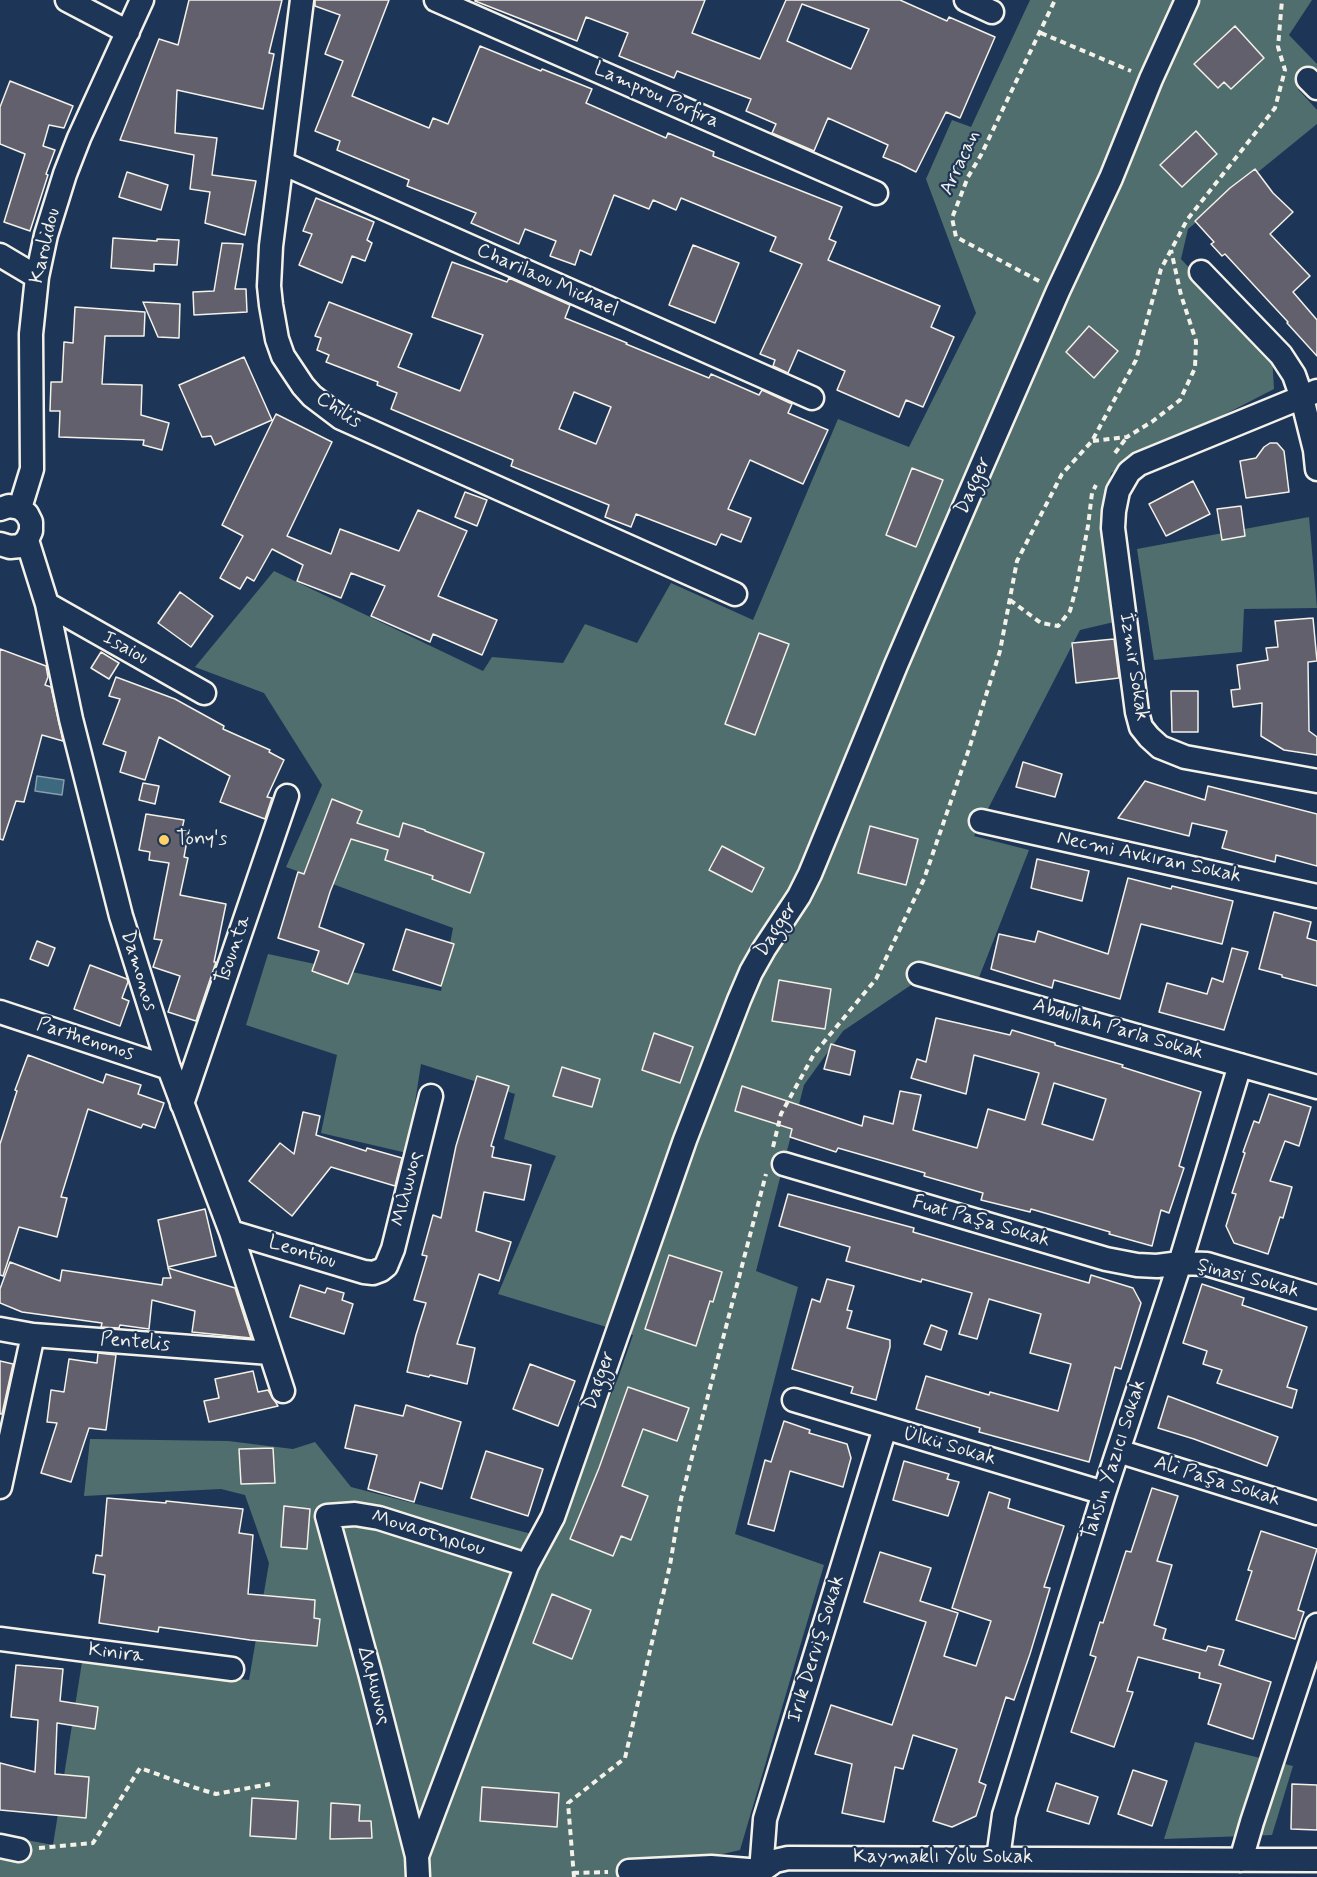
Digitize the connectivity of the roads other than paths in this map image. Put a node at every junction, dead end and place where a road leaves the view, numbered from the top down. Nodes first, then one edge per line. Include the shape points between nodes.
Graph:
1 (67, 0) edge
2 (142, 0) edge
3 (302, 0) edge
4 (436, 0) edge
5 (966, 0) edge
6 (1186, 0) edge
7 (992, 12) dead end
8 (128, 32) junction
9 (282, 163) junction
10 (876, 193) dead end
11 (0, 255) edge
12 (1201, 272) dead end
13 (37, 277) junction
14 (1310, 394) edge
15 (812, 398) dead end
16 (1317, 470) edge
17 (10, 509) edge
18 (27, 540) junction
19 (0, 544) edge
20 (735, 594) dead end
21 (46, 604) junction
22 (204, 693) dead end
23 (1317, 781) edge
24 (287, 796) dead end
25 (981, 821) dead end
26 (1317, 896) edge
27 (920, 974) dead end
28 (1, 1016) edge
29 (1240, 1065) junction
30 (169, 1068) junction
31 (1317, 1087) edge
32 (431, 1096) dead end
33 (182, 1104) junction
34 (774, 1161) road end
35 (231, 1232) junction
36 (1180, 1263) junction
37 (373, 1273) joint
38 (1317, 1297) edge
39 (0, 1329) edge
40 (33, 1335) junction
41 (270, 1353) junction
42 (283, 1391) dead end
43 (794, 1400) dead end
44 (885, 1428) junction
45 (1118, 1451) junction
46 (0, 1487) edge
47 (1104, 1493) junction
48 (1317, 1513) edge
49 (327, 1516) joint
50 (528, 1565) junction
51 (1317, 1625) edge
52 (0, 1639) edge
53 (232, 1670) dead end
54 (998, 1858) junction
55 (1241, 1860) junction
56 (1317, 1860) edge
57 (417, 1867) edge
58 (630, 1871) road end
59 (759, 1874) edge

1 - 8 street
2 - 8 street, Karolidou
3 - 9 street, Chilis
4 - 10 street, Lamprou Porfira
5 - 7 street
6 - 50 street, Dagger via 896,665 810,874 751,972 739,1000 685,1140 553,1517
8 - 13 street, Karolidou via 64,174
9 - 15 street, Charilaou Michael
9 - 20 street, Chilis via 271,246 270,305 283,356 312,396 341,418
11 - 13 street
12 - 14 street via 1281,355
13 - 17 street, Karolidou via 31,334 32,469
14 - 16 street
14 - 23 street, İzmir Sokak via 1139,464 1118,491 1113,528 1137,712 1149,737 1160,747 1185,757
17 - 18 street, Damonos via 27,514 31,522
18 - 19 street via 20,546
18 - 21 street, Damonos
21 - 22 street, Isaiou
21 - 30 street, Damonos via 121,916
24 - 33 street, Tsounta
25 - 26 street, Necmi Avkıran Sokak
27 - 29 street, Abdullah Parla Sokak
28 - 30 street, Parthenonos
29 - 31 street, Abdullah Parla Sokak
29 - 36 street, Tahsın Yazıcı Sokak
30 - 33 street, Damonos
32 - 37 street, Μιλωνος via 390,1258 381,1270
33 - 35 street, Damonos
34 - 36 street, Fuat Paşa Sokak via 1106,1259 1137,1265
35 - 37 street, Leontiou
35 - 41 street, Damonos
36 - 38 street, Şinasi Sokak via 1207,1264
36 - 45 street, Tahsın Yazıcı Sokak
39 - 40 street, Pentelis
40 - 41 street, Pentelis
40 - 46 street
41 - 42 street, Damonos
43 - 44 street, Ülkü Sokak
44 - 47 street, Ülkü Sokak
44 - 59 street, Irık Derviş Sokak via 765,1819
45 - 47 street, Tahsın Yazıcı Sokak
45 - 48 street, Ali Paşa Sokak
47 - 54 street, Tahsın Yazıcı Sokak via 1004,1815
49 - 50 street, Μοναστηριου via 355,1514 379,1518
49 - 57 street, Δαμωνος
50 - 57 street, Dagger
51 - 55 street
52 - 53 street, Kinira
54 - 55 street, Kaymaklı Yolu Sokak
54 - 59 street, Kaymaklı Yolu Sokak via 788,1858 775,1861
55 - 56 street, Kaymaklı Yolu Sokak
58 - 59 street via 711,1867

